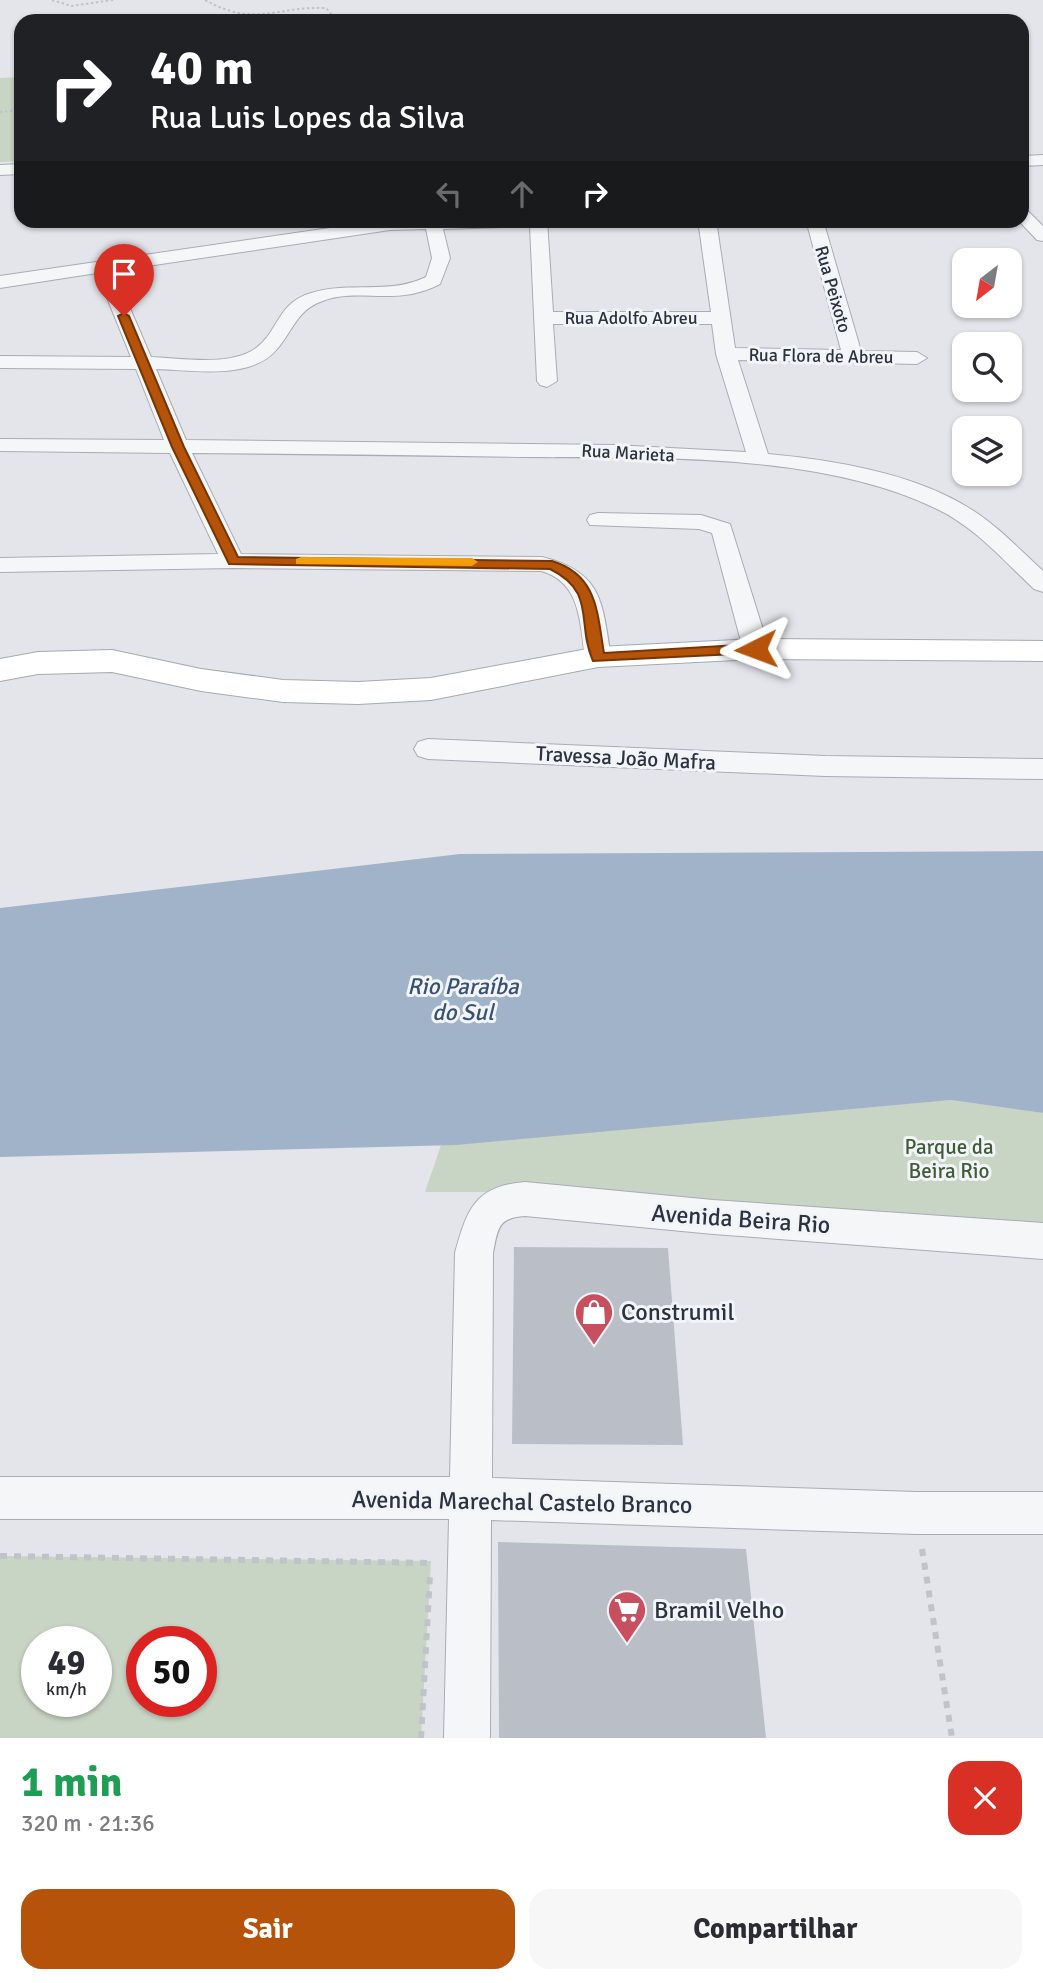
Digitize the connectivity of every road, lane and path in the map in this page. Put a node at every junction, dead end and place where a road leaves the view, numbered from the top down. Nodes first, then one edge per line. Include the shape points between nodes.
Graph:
1 (52, 0) edge
2 (113, 0) edge
3 (205, 0) edge
4 (230, 14) edge
5 (256, 14) edge
6 (334, 14) edge
7 (1029, 222) edge
8 (376, 228) edge
9 (434, 228) edge
10 (538, 228) edge
11 (708, 228) edge
12 (816, 228) edge
13 (1043, 236) edge
14 (104, 268) junction
15 (0, 282) edge
16 (542, 318) junction
17 (721, 318) junction
18 (726, 354) junction
19 (853, 358) junction
20 (917, 358) dead end
21 (0, 362) edge
22 (143, 364) junction
23 (547, 381) dead end
24 (0, 445) edge
25 (178, 447) junction
26 (759, 459) junction
27 (598, 520) dead end
28 (233, 561) junction
29 (0, 565) edge
30 (1043, 584) edge
31 (756, 649) junction
32 (1043, 650) edge
33 (598, 657) junction
34 (0, 670) edge
35 (428, 749) dead end
36 (1043, 769) edge
37 (1043, 1241) edge
38 (0, 1499) edge
39 (468, 1499) junction
40 (916, 1513) junction
41 (1043, 1513) edge
42 (0, 1556) edge
43 (421, 1738) edge
44 (467, 1738) edge
45 (952, 1738) edge

1 - 2 path via 71,6
3 - 4 path
5 - 6 path via 313,6
7 - 13 street
8 - 14 street
9 - 22 street via 439,270 422,288 386,295 325,293 310,299 288,314 271,347 246,362
10 - 16 street
11 - 17 street
12 - 19 street, Rua Peixoto
14 - 15 street
14 - 22 street
16 - 17 street, Rua Adolfo Abreu
16 - 23 street
17 - 18 street
18 - 19 street, Rua Flora de Abreu
18 - 26 street
19 - 20 street, Rua Flora de Abreu
21 - 22 street
22 - 25 street
24 - 25 street, Rua Marieta
25 - 26 street, Rua Marieta via 582,451
25 - 28 street
26 - 30 street, Rua Marieta via 861,476 935,499 995,539
27 - 31 street via 701,522 722,529
28 - 29 street
28 - 33 street via 552,565 570,574 587,593
31 - 32 main road
31 - 33 main road
33 - 34 main road via 431,688 358,693 282,691 112,662 38,663
35 - 36 street, Travessa João Mafra via 825,766
37 - 39 street, Avenida Beira Rio via 525,1199 500,1201 483,1219 474,1253
38 - 39 street, Avenida Marechal Castelo Branco
39 - 40 street, Avenida Marechal Castelo Branco
39 - 44 street
40 - 41 street, Avenida Marechal Castelo Branco
40 - 45 path
42 - 43 path via 431,1561

